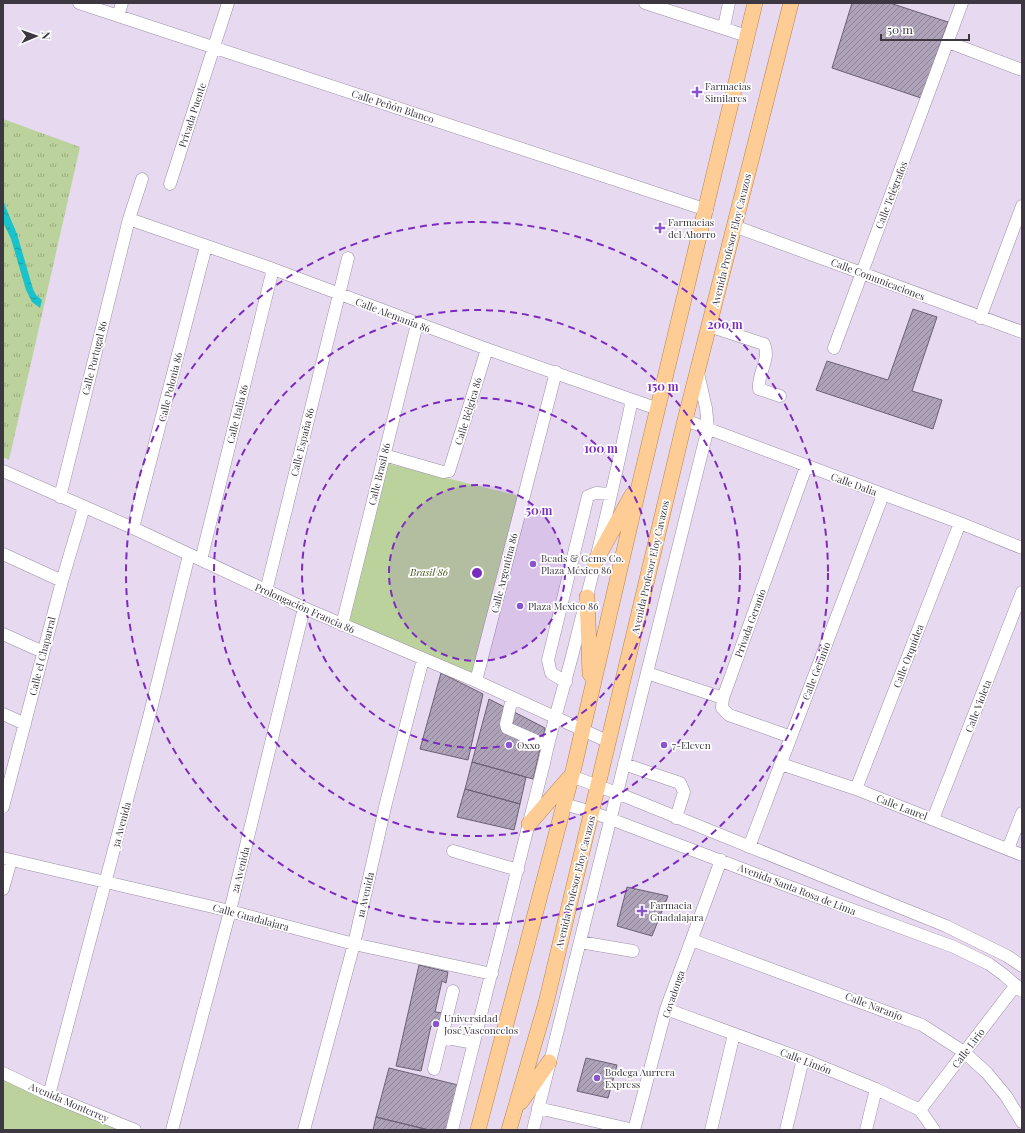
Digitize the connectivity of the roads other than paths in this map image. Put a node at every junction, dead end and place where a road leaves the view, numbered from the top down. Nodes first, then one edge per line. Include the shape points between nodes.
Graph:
1 (79, 3) edge
2 (122, 3) edge
3 (228, 3) edge
4 (645, 3) edge
5 (729, 3) edge
6 (755, 3) edge
7 (791, 3) edge
8 (962, 3) edge
9 (118, 16) junction
10 (724, 27) junction
11 (747, 36) junction
12 (948, 42) junction
13 (214, 47) junction
14 (1022, 70) edge
15 (142, 179) dead end
16 (170, 184) dead end
17 (1022, 206) edge
18 (707, 210) junction
19 (129, 219) junction
20 (734, 226) junction
21 (206, 246) junction
22 (348, 258) dead end
23 (273, 269) junction
24 (862, 272) junction
25 (338, 294) junction
26 (980, 318) junction
27 (417, 324) junction
28 (710, 326) junction
29 (1022, 332) edge
30 (834, 348) dead end
31 (487, 349) junction
32 (556, 372) junction
33 (698, 373) junction
34 (780, 396) dead end
35 (632, 400) junction
36 (658, 410) junction
37 (685, 420) junction
38 (708, 428) junction
39 (384, 455) junction
40 (806, 467) junction
41 (3, 471) edge
42 (640, 482) junction
43 (611, 494) junction
44 (883, 495) junction
45 (60, 497) junction
46 (84, 507) junction
47 (960, 523) junction
48 (133, 528) junction
49 (1022, 548) edge
50 (3, 554) edge
51 (189, 555) junction
52 (201, 560) junction
53 (595, 562) junction
54 (62, 580) junction
55 (266, 591) junction
56 (1022, 592) edge
57 (587, 597) junction
58 (304, 608) junction
59 (342, 625) junction
60 (3, 634) edge
61 (43, 652) junction
62 (423, 659) junction
63 (647, 673) junction
64 (476, 681) junction
65 (566, 682) junction
66 (591, 690) junction
67 (512, 698) junction
68 (723, 698) junction
69 (3, 714) edge
70 (554, 717) junction
71 (25, 724) junction
72 (582, 730) junction
73 (791, 737) junction
74 (609, 742) junction
75 (548, 746) junction
76 (624, 764) junction
77 (781, 764) junction
78 (571, 776) junction
79 (598, 787) junction
80 (856, 789) junction
81 (617, 793) junction
82 (4, 799) edge
83 (564, 804) junction
84 (592, 812) junction
85 (1022, 813) edge
86 (676, 818) junction
87 (933, 819) junction
88 (611, 820) junction
89 (529, 824) junction
90 (749, 847) junction
91 (1008, 849) junction
92 (453, 851) dead end
93 (1022, 855) edge
94 (7, 859) edge
95 (721, 860) junction
96 (518, 870) junction
97 (106, 881) junction
98 (3, 889) edge
99 (230, 911) junction
100 (692, 940) junction
101 (580, 942) junction
102 (354, 944) junction
103 (633, 951) dead end
104 (1022, 966) edge
105 (492, 974) junction
106 (1019, 988) edge
107 (453, 992) dead end
108 (666, 1009) junction
109 (734, 1034) junction
110 (442, 1037) junction
111 (474, 1043) junction
112 (964, 1052) junction
113 (804, 1059) junction
114 (549, 1062) junction
115 (434, 1070) dead end
116 (3, 1073) edge
117 (876, 1089) junction
118 (49, 1095) junction
119 (538, 1108) junction
120 (920, 1110) junction
121 (515, 1111) junction
122 (1022, 1122) edge
123 (135, 1130) edge
124 (172, 1130) edge
125 (304, 1130) edge
126 (452, 1130) edge
127 (478, 1130) edge
128 (509, 1130) edge
129 (533, 1130) edge
130 (634, 1130) edge
131 (711, 1130) edge
132 (786, 1130) edge
133 (866, 1130) edge
134 (934, 1130) edge

1 - 9 street, Calle Peñón Blanco
2 - 9 street
3 - 13 street, Privada Puente
4 - 10 street
5 - 10 street
6 - 11 main road
7 - 20 main road, Avenida Profesor Eloy Cavazos
8 - 12 street, Calle Telégrafos
9 - 13 street, Calle Peñón Blanco
10 - 11 street
11 - 18 main road
12 - 14 street
12 - 24 street, Calle Telégrafos
13 - 16 street, Privada Puente
13 - 18 street, Calle Peñón Blanco
15 - 19 street, Calle Portugal 86
17 - 26 street
18 - 36 main road
19 - 21 street, Calle Alemania 86
19 - 45 street, Calle Portugal 86
20 - 24 street, Calle Comunicaciones
20 - 28 main road, Avenida Profesor Eloy Cavazos
21 - 23 street, Calle Alemania 86
21 - 48 street, Calle Polonia 86
22 - 25 street, Calle España 86
23 - 25 street, Calle Alemania 86
23 - 52 street, Calle Italia 86
24 - 26 street, Calle Comunicaciones
24 - 30 street, Calle Telégrafos
25 - 27 street, Calle Alemania 86
25 - 55 street, Calle España 86
26 - 29 street, Calle Comunicaciones
27 - 31 street, Calle Alemania 86
27 - 39 street, Calle Brasil 86
28 - 33 main road, Avenida Profesor Eloy Cavazos
28 - 34 street via 764,344 767,351 759,383 760,389
31 - 32 street, Calle Alemania 86
31 - 39 street, Calle Bélgica 86 via 448,472
32 - 35 street, Calle Alemania 86
32 - 64 street, Calle Argentina 86
33 - 37 main road, Avenida Profesor Eloy Cavazos
33 - 38 street
35 - 36 street, Calle Alemania 86
35 - 43 street
36 - 42 main road
37 - 38 street, Calle Dalia
37 - 74 main road, Avenida Profesor Eloy Cavazos
38 - 40 street, Calle Dalia
38 - 63 street
39 - 59 street, Calle Brasil 86
40 - 44 street, Calle Dalia
40 - 68 street, Privada Geranio
41 - 45 street, Prolongación Francia 86
42 - 53 main road
42 - 66 main road
43 - 53 street
43 - 65 street via 596,493 588,496 555,629 548,666 551,673
44 - 47 street, Calle Dalia
44 - 73 street, Calle Geranio
45 - 46 street, Prolongación Francia 86
46 - 48 street, Prolongación Francia 86
46 - 54 street, Calle el Chaparral
47 - 49 street, Calle Dalia
47 - 80 street, Calle Orquídea
48 - 51 street, Prolongación Francia 86
50 - 54 street
51 - 52 street, Prolongación Francia 86
51 - 97 street, 3a Avenida
52 - 55 street, Prolongación Francia 86
53 - 57 street
54 - 61 street, Calle el Chaparral
55 - 58 street, Prolongación Francia 86
56 - 87 street, Calle Violeta
57 - 65 street
57 - 66 main road
58 - 59 street, Prolongación Francia 86
58 - 99 street, 2a Avenida
59 - 62 street, Prolongación Francia 86
60 - 61 street
61 - 71 street, Calle el Chaparral
62 - 64 street, Prolongación Francia 86
62 - 102 street, 1a Avenida via 386,803
63 - 68 street
63 - 76 street
64 - 67 street, Prolongación Francia 86
65 - 70 street
66 - 72 main road
67 - 70 street, Prolongación Francia 86
67 - 75 street via 507,728
68 - 73 street via 722,708 729,715
69 - 71 street
70 - 72 street, Prolongación Francia 86
70 - 75 street
71 - 82 street, Calle el Chaparral
72 - 74 street, Prolongación Francia 86
72 - 78 main road
73 - 77 street, Calle Geranio
74 - 79 main road, Avenida Profesor Eloy Cavazos
75 - 89 street
76 - 81 street
76 - 86 street via 680,783 684,792
77 - 80 street, Calle Laurel
77 - 90 street, Calle Geranio
78 - 79 street, Avenida Santa Rosa de Lima
78 - 83 main road
78 - 89 main road
79 - 81 street, Avenida Santa Rosa de Lima
79 - 84 main road, Avenida Profesor Eloy Cavazos
80 - 87 street, Calle Laurel
81 - 86 street, Avenida Santa Rosa de Lima
81 - 88 street
83 - 84 street, Avenida Santa Rosa de Lima
83 - 127 main road
84 - 88 street, Avenida Santa Rosa de Lima
84 - 121 main road, Avenida Profesor Eloy Cavazos via 546,1003
85 - 91 street
86 - 90 street, Avenida Santa Rosa de Lima
87 - 91 street, Calle Laurel
88 - 95 street, Avenida Santa Rosa de Lima
88 - 101 street
89 - 96 street
90 - 104 street, Avenida Santa Rosa de Lima via 946,926 1000,952
91 - 93 street, Calle Laurel
92 - 96 street
94 - 97 street, Calle Guadalajara
94 - 98 street
95 - 100 street, Covadonga
95 - 106 street, Avenida Santa Rosa de Lima via 954,947 989,964
96 - 105 street
97 - 99 street, Calle Guadalajara
97 - 118 street, 3a Avenida
99 - 102 street, Calle Guadalajara
99 - 124 street, 2a Avenida
100 - 108 street, Covadonga
100 - 112 street, Calle Naranjo via 898,1015 922,1025
101 - 103 street
101 - 114 street
102 - 105 street, Calle Guadalajara
102 - 125 street, 1a Avenida
105 - 111 street
106 - 112 street, Calle Lirio
107 - 110 street
108 - 109 street, Calle Limón
108 - 130 street, Covadonga
109 - 113 street, Calle Limón
109 - 131 street
110 - 111 street
110 - 115 street
111 - 126 street
112 - 120 street, Calle Lirio
112 - 122 street, Calle Naranjo via 987,1073 1006,1096
113 - 117 street, Calle Limón
113 - 132 street
114 - 119 street
114 - 121 main road
116 - 118 street, Avenida Monterrey
117 - 120 street, Calle Limón
117 - 133 street
118 - 123 street, Avenida Monterrey
119 - 129 street
119 - 130 street
120 - 134 street, Calle Limón
121 - 128 main road, Avenida Profesor Eloy Cavazos

